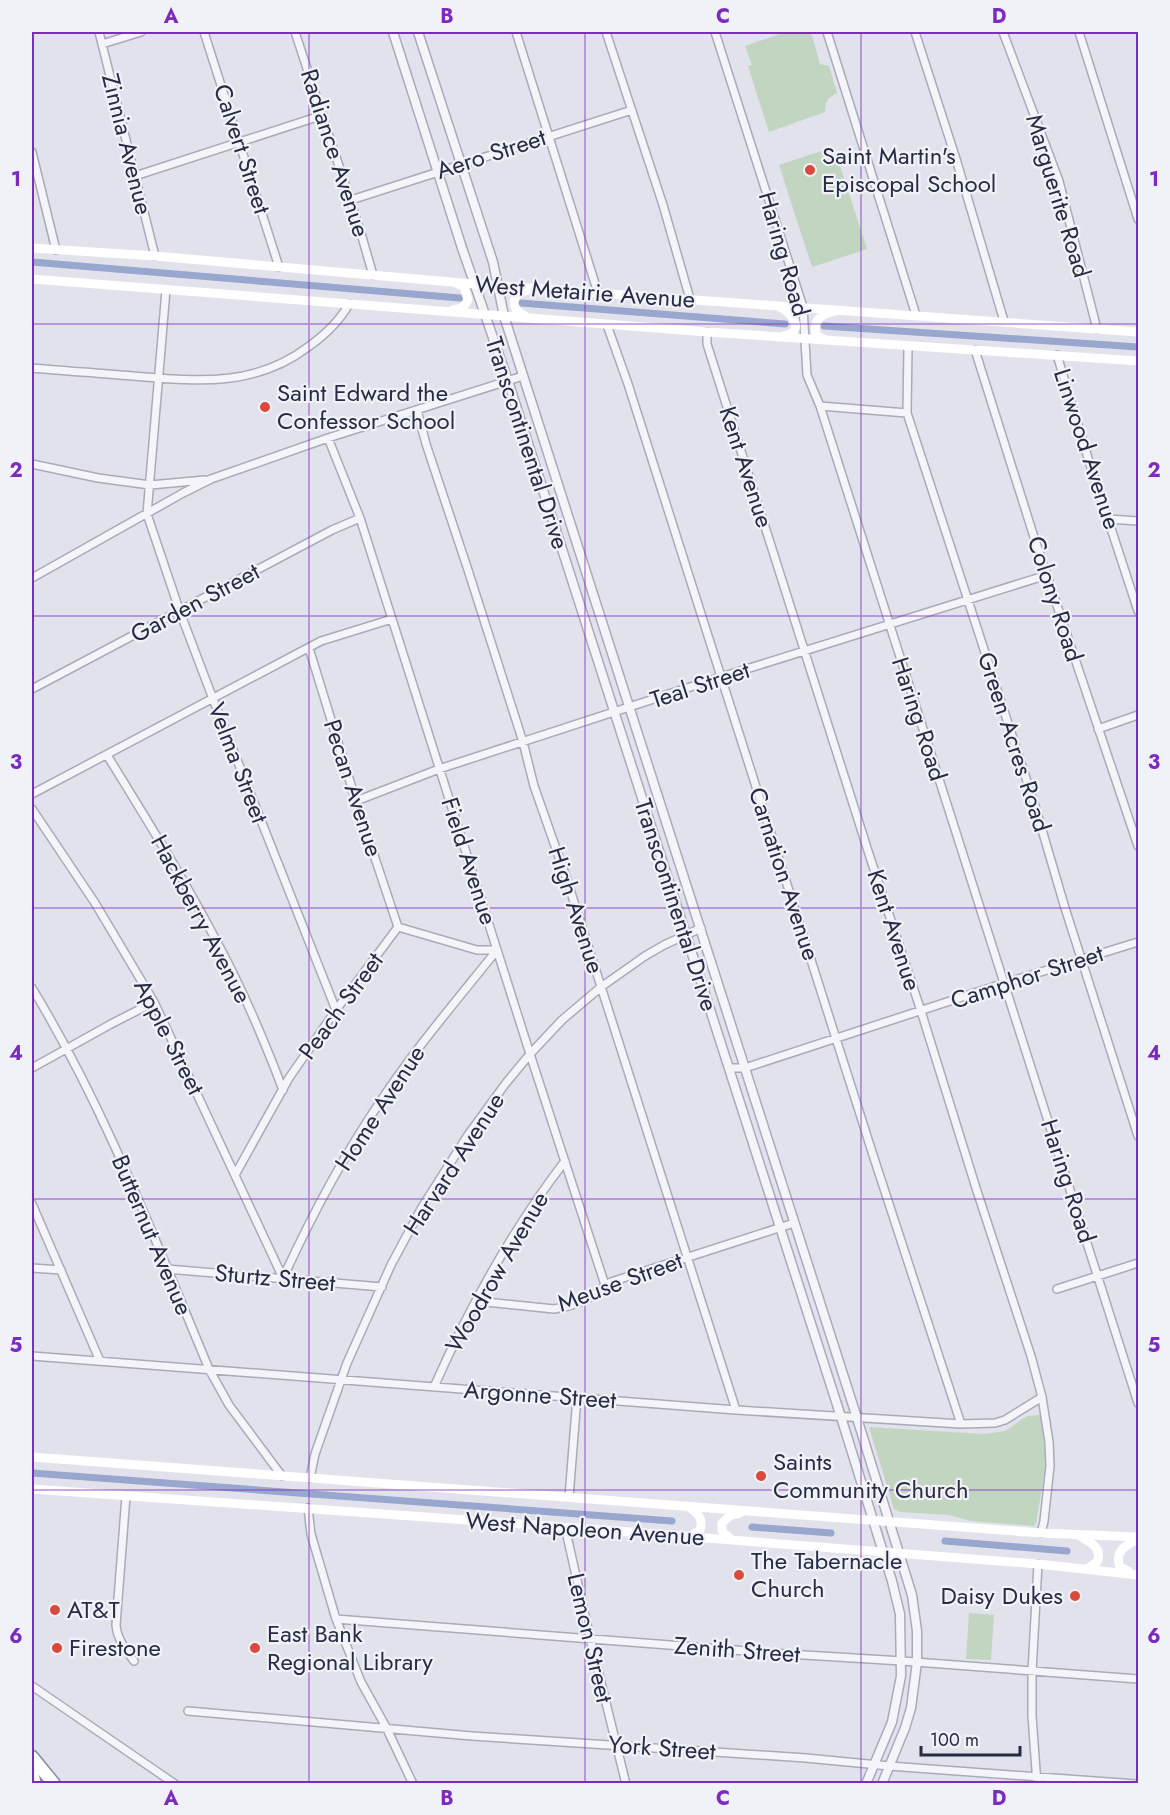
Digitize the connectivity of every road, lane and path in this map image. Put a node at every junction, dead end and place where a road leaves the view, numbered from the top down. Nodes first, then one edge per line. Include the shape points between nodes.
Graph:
1 (99, 32) edge
2 (141, 32) edge
3 (204, 32) edge
4 (295, 32) edge
5 (393, 32) edge
6 (418, 32) edge
7 (516, 32) edge
8 (606, 32) edge
9 (715, 32) edge
10 (827, 32) edge
11 (915, 32) edge
12 (1003, 32) edge
13 (1079, 32) edge
14 (102, 44) junction
15 (632, 110) junction
16 (323, 115) junction
17 (549, 135) junction
18 (240, 143) junction
19 (32, 152) edge
20 (460, 164) junction
21 (439, 172) junction
22 (135, 176) junction
23 (351, 200) junction
24 (1138, 219) edge
25 (32, 248) edge
26 (56, 250) junction
27 (155, 256) junction
28 (279, 267) junction
29 (373, 275) junction
30 (32, 279) edge
31 (455, 282) junction
32 (474, 284) junction
33 (497, 286) junction
34 (533, 288) junction
35 (166, 290) junction
36 (598, 293) junction
37 (690, 299) junction
38 (349, 304) junction
39 (774, 305) junction
40 (803, 307) junction
41 (844, 310) junction
42 (444, 312) junction
43 (485, 315) junction
44 (916, 315) junction
45 (504, 316) junction
46 (532, 319) junction
47 (1004, 321) junction
48 (607, 324) junction
49 (1097, 329) junction
50 (707, 332) junction
51 (1138, 332) edge
52 (777, 337) junction
53 (805, 338) junction
54 (826, 340) junction
55 (908, 346) junction
56 (975, 350) junction
57 (1057, 355) junction
58 (1138, 361) edge
59 (32, 368) edge
60 (523, 376) junction
61 (159, 378) junction
62 (508, 381) junction
63 (820, 406) junction
64 (417, 410) junction
65 (907, 412) junction
66 (328, 438) junction
67 (32, 464) edge
68 (211, 479) junction
69 (150, 485) junction
70 (147, 514) junction
71 (360, 518) junction
72 (1109, 519) junction
73 (1138, 521) edge
74 (1047, 575) junction
75 (32, 578) edge
76 (967, 599) junction
77 (1138, 611) edge
78 (180, 612) junction
79 (393, 619) junction
80 (889, 624) junction
81 (309, 648) junction
82 (805, 651) junction
83 (721, 677) junction
84 (32, 689) edge
85 (213, 699) junction
86 (630, 708) junction
87 (615, 713) junction
88 (1138, 715) edge
89 (1098, 729) junction
90 (523, 742) junction
91 (107, 755) junction
92 (439, 769) junction
93 (32, 794) edge
94 (356, 801) junction
95 (32, 808) edge
96 (1138, 846) edge
97 (398, 927) junction
98 (701, 928) junction
99 (686, 935) junction
100 (1138, 942) edge
101 (497, 950) junction
102 (1082, 959) junction
103 (713, 967) junction
104 (698, 971) junction
105 (1005, 983) junction
106 (601, 987) junction
107 (32, 988) edge
108 (154, 1002) junction
109 (336, 1010) junction
110 (921, 1011) junction
111 (837, 1037) junction
112 (67, 1049) junction
113 (530, 1054) junction
114 (32, 1068) edge
115 (729, 1068) junction
116 (745, 1068) junction
117 (283, 1090) junction
118 (1138, 1136) edge
119 (565, 1161) junction
120 (236, 1175) junction
121 (32, 1204) edge
122 (794, 1223) junction
123 (779, 1227) junction
124 (688, 1257) junction
125 (1138, 1263) edge
126 (32, 1268) edge
127 (167, 1269) junction
128 (61, 1270) junction
129 (1098, 1276) junction
130 (283, 1278) junction
131 (605, 1285) junction
132 (382, 1287) junction
133 (1057, 1289) dead end
134 (477, 1301) junction
135 (32, 1356) edge
136 (100, 1361) junction
137 (209, 1369) junction
138 (341, 1380) junction
139 (434, 1387) junction
140 (577, 1397) junction
141 (1042, 1397) junction
142 (1138, 1403) edge
143 (736, 1410) junction
144 (841, 1417) junction
145 (857, 1418) junction
146 (961, 1424) junction
147 (32, 1457) edge
148 (282, 1476) junction
149 (310, 1478) junction
150 (32, 1489) edge
151 (126, 1496) junction
152 (569, 1497) junction
153 (686, 1506) junction
154 (308, 1508) junction
155 (748, 1511) junction
156 (872, 1520) junction
157 (889, 1521) junction
158 (565, 1527) junction
159 (1041, 1533) junction
160 (1078, 1535) junction
161 (684, 1537) junction
162 (1138, 1538) edge
163 (733, 1541) junction
164 (883, 1553) junction
165 (900, 1554) junction
166 (1038, 1564) junction
167 (1087, 1569) junction
168 (1136, 1574) edge
169 (336, 1619) junction
170 (590, 1638) junction
171 (134, 1661) dead end
172 (902, 1661) junction
173 (917, 1662) junction
174 (1032, 1671) junction
175 (1138, 1679) edge
176 (32, 1686) edge
177 (188, 1711) dead end
178 (386, 1727) junction
179 (615, 1745) junction
180 (32, 1757) edge
181 (874, 1764) junction
182 (889, 1766) junction
183 (32, 1769) edge
184 (1036, 1780) edge
185 (36, 1784) edge
186 (54, 1784) edge
187 (175, 1784) edge
188 (413, 1784) edge
189 (626, 1784) edge
190 (866, 1784) edge
191 (882, 1784) edge
192 (1136, 1784) edge

1 - 14 street, Zinnia Avenue
2 - 14 street
3 - 18 street, Calvert Street
4 - 16 street, Radiance Avenue
5 - 21 street, Transcontinental Drive
6 - 20 street, Transcontinental Drive
7 - 17 street
8 - 15 street
9 - 40 street, Haring Road
10 - 44 street
11 - 47 street
12 - 49 street, Marguerite Road via 1059,181
13 - 24 street
14 - 22 street, Zinnia Avenue
15 - 17 street, Aero Street
15 - 37 street
16 - 18 street
16 - 23 street, Radiance Avenue
17 - 20 street, Aero Street
17 - 36 street
18 - 22 street
18 - 28 street, Calvert Street
19 - 26 street
20 - 21 street, Aero Street
20 - 33 street, Transcontinental Drive via 493,262
21 - 23 street, Aero Street
21 - 32 street, Transcontinental Drive
22 - 27 street, Zinnia Avenue
23 - 29 street, Radiance Avenue
25 - 26 main road, West Metairie Avenue
26 - 27 main road, West Metairie Avenue
27 - 28 main road, West Metairie Avenue
28 - 29 main road, West Metairie Avenue
29 - 31 main road, West Metairie Avenue
30 - 35 main road, West Metairie Avenue
31 - 32 main road, West Metairie Avenue
31 - 42 main road via 464,287 468,300 460,309
32 - 33 main road, West Metairie Avenue
32 - 43 street, Transcontinental Drive
33 - 34 main road, West Metairie Avenue
33 - 45 street, Transcontinental Drive
34 - 36 main road, West Metairie Avenue
34 - 46 main road via 520,292 514,305 517,312
35 - 38 main road, West Metairie Avenue
35 - 61 street
36 - 37 main road, West Metairie Avenue
37 - 39 main road, West Metairie Avenue
38 - 42 main road, West Metairie Avenue
38 - 61 street via 324,336 284,363 257,374 216,381
39 - 40 main road, West Metairie Avenue
39 - 52 main road via 791,314 795,321 789,335
40 - 41 main road, West Metairie Avenue
40 - 53 street, Haring Road
41 - 44 main road, West Metairie Avenue
41 - 54 main road via 829,312 815,324 817,336
42 - 43 main road, West Metairie Avenue
43 - 45 main road, West Metairie Avenue
43 - 62 street, Transcontinental Drive
44 - 47 main road, West Metairie Avenue
45 - 46 main road, West Metairie Avenue
45 - 60 street, Transcontinental Drive
46 - 48 main road, West Metairie Avenue
47 - 49 main road, West Metairie Avenue
48 - 50 main road, West Metairie Avenue
48 - 83 street, Carnation Avenue
49 - 51 main road, West Metairie Avenue
50 - 52 main road, West Metairie Avenue
50 - 82 street, Kent Avenue via 707,344
52 - 53 main road, West Metairie Avenue
53 - 54 main road, West Metairie Avenue
53 - 63 street, Haring Road via 807,375
54 - 55 main road, West Metairie Avenue
55 - 56 main road, West Metairie Avenue
55 - 65 street, Green Acres Road
56 - 57 main road, West Metairie Avenue
56 - 74 street, Colony Road
57 - 58 main road, West Metairie Avenue
57 - 72 street, Linwood Avenue
59 - 61 street
60 - 62 street
60 - 86 street, Transcontinental Drive
61 - 69 street
62 - 64 street
62 - 87 street, Transcontinental Drive
63 - 65 street
63 - 80 street, Haring Road
64 - 66 street
64 - 90 street, High Avenue
65 - 76 street, Green Acres Road
66 - 68 street
66 - 71 street, Field Avenue
67 - 69 street
68 - 69 street
68 - 70 street
69 - 70 street
70 - 75 street
70 - 78 street, Velma Street
71 - 78 street, Garden Street
71 - 79 street, Field Avenue
72 - 73 street
72 - 77 street, Linwood Avenue
74 - 76 street, Teal Street
74 - 89 street, Colony Road
76 - 80 street, Teal Street
76 - 102 street, Green Acres Road
78 - 84 street, Garden Street
78 - 85 street, Velma Street
79 - 81 street
79 - 92 street, Field Avenue
80 - 82 street, Teal Street
80 - 105 street, Haring Road
81 - 85 street
81 - 94 street, Pecan Avenue
82 - 83 street, Teal Street
82 - 110 street, Kent Avenue
83 - 86 street, Teal Street
83 - 111 street, Carnation Avenue
85 - 91 street
85 - 109 street, Velma Street
86 - 87 street, Teal Street
86 - 98 street, Transcontinental Drive
87 - 90 street, Teal Street
87 - 99 street, Transcontinental Drive
88 - 89 street
89 - 96 street, Colony Road
90 - 92 street, Teal Street
90 - 106 street, High Avenue
91 - 93 street
91 - 117 street, Hackberry Avenue via 219,944
92 - 94 street, Teal Street
92 - 101 street, Field Avenue
94 - 97 street, Pecan Avenue
95 - 108 street, Apple Street
97 - 101 street, Peach Street via 477,950
97 - 109 street, Peach Street
98 - 99 street, Harvard Avenue
98 - 103 street, Transcontinental Drive
99 - 104 street, Transcontinental Drive
99 - 106 street, Harvard Avenue via 645,956
100 - 102 street, Camphor Street
101 - 113 street, Field Avenue
101 - 130 street, Home Avenue via 380,1101 308,1224
102 - 105 street, Camphor Street
102 - 118 street, Green Acres Road
103 - 104 street
103 - 116 street, Transcontinental Drive
104 - 115 street, Transcontinental Drive
105 - 110 street, Camphor Street
105 - 129 street, Haring Road
106 - 113 street, Harvard Avenue
106 - 124 street, High Avenue
107 - 112 street, Butternut Avenue
108 - 112 street
108 - 120 street, Apple Street
109 - 117 street, Peach Street
110 - 111 street, Camphor Street
110 - 141 street, Kent Avenue
111 - 116 street, Camphor Street
111 - 146 street, Carnation Avenue
112 - 114 street
112 - 127 street, Butternut Avenue via 113,1142
113 - 119 street, Field Avenue
113 - 132 street, Harvard Avenue via 444,1172
115 - 116 street, Camphor Street
115 - 123 street, Transcontinental Drive
116 - 122 street, Transcontinental Drive
117 - 120 street, Peach Street
119 - 131 street, Field Avenue
119 - 134 street, Woodrow Avenue via 542,1191
120 - 130 street, Apple Street
121 - 128 street
122 - 123 street, Meuse Street
122 - 145 street, Transcontinental Drive
123 - 124 street, Meuse Street
123 - 144 street, Transcontinental Drive
124 - 131 street, Meuse Street
124 - 143 street, High Avenue
125 - 129 street
126 - 128 street
127 - 130 street, Sturtz Street
127 - 137 street, Butternut Avenue
128 - 136 street
129 - 133 street
129 - 142 street, Haring Road
130 - 132 street, Sturtz Street
131 - 134 street, Meuse Street via 582,1301 554,1309
132 - 138 street, Harvard Avenue
134 - 139 street, Woodrow Avenue
135 - 136 street, Argonne Street
136 - 137 street, Argonne Street
137 - 138 street, Argonne Street
137 - 148 street, Butternut Avenue via 229,1405
138 - 139 street, Argonne Street
138 - 149 street, Harvard Avenue
139 - 140 street, Argonne Street
140 - 143 street, Argonne Street
140 - 152 street
141 - 146 street, Argonne Street via 1005,1420
141 - 159 street, Kent Avenue via 1050,1466
143 - 144 street, Argonne Street
144 - 145 street, Argonne Street
144 - 156 street, Transcontinental Drive
145 - 146 street, Argonne Street
145 - 157 street, Transcontinental Drive
147 - 148 main road, West Napoleon Avenue
148 - 149 main road, West Napoleon Avenue
149 - 152 main road, West Napoleon Avenue
150 - 151 main road, West Napoleon Avenue
151 - 154 main road, West Napoleon Avenue
151 - 171 street via 116,1632
152 - 153 main road, West Napoleon Avenue
153 - 155 main road, West Napoleon Avenue
153 - 161 main road via 696,1512 702,1524 700,1530
154 - 158 main road, West Napoleon Avenue
154 - 169 street via 311,1534
155 - 156 main road, West Napoleon Avenue
155 - 163 main road via 731,1515 722,1523 722,1532
156 - 157 main road, West Napoleon Avenue
156 - 164 street, Transcontinental Drive
157 - 159 main road, West Napoleon Avenue
157 - 165 street, Transcontinental Drive
158 - 161 main road, West Napoleon Avenue
158 - 170 street, Lemon Street
159 - 160 main road, West Napoleon Avenue
160 - 162 main road, West Napoleon Avenue
160 - 167 main road via 1099,1552 1097,1562
161 - 163 main road, West Napoleon Avenue
162 - 168 main road via 1123,1548 1118,1559 1120,1567
163 - 164 main road, West Napoleon Avenue
164 - 165 main road, West Napoleon Avenue
164 - 172 street, Transcontinental Drive via 900,1614
165 - 166 main road, West Napoleon Avenue
165 - 173 street, Transcontinental Drive via 912,1595
166 - 167 main road, West Napoleon Avenue
166 - 174 street
167 - 168 main road, West Napoleon Avenue
169 - 170 street, Zenith Street
169 - 178 street via 361,1682
170 - 172 street, Zenith Street
170 - 179 street, Lemon Street
172 - 173 street, Zenith Street
172 - 181 street, Transcontinental Drive via 892,1722
173 - 174 street, Zenith Street
173 - 182 street, Transcontinental Drive via 911,1708
174 - 175 street, Zenith Street
174 - 184 street
176 - 187 street
177 - 178 street, York Street
178 - 179 street, York Street
178 - 188 street
179 - 181 street, York Street
179 - 189 street, Lemon Street
180 - 186 highway
181 - 182 street, York Street
181 - 190 street, Transcontinental Drive
182 - 184 street, York Street
182 - 191 street, Transcontinental Drive
183 - 185 highway
184 - 192 street, York Street

